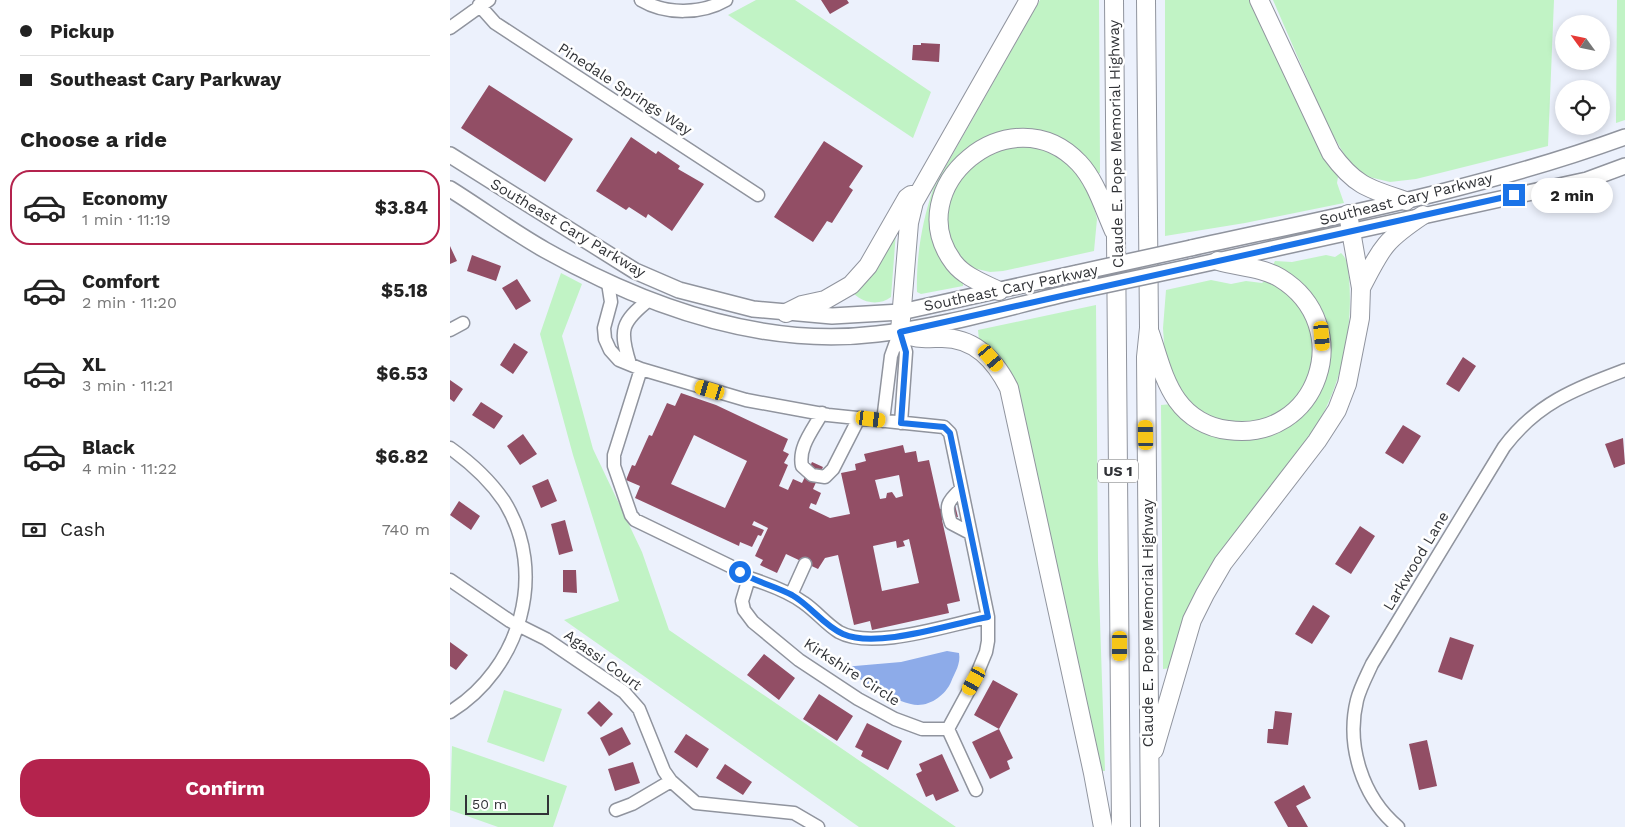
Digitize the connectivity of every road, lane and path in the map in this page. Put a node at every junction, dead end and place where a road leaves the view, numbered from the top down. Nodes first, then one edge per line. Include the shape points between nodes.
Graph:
1 (641, 0) edge
2 (726, 0) edge
3 (1029, 0) edge
4 (1114, 0) edge
5 (1146, 0) edge
6 (1259, 0) edge
7 (484, 3) edge
8 (450, 28) edge
9 (1625, 136) edge
10 (450, 156) edge
11 (1625, 166) edge
12 (450, 189) edge
13 (919, 189) junction
14 (758, 195) dead end
15 (1406, 201) junction
16 (1423, 215) junction
17 (1349, 222) junction
18 (1117, 237) junction
19 (1218, 261) junction
20 (608, 283) junction
21 (1361, 288) junction
22 (999, 290) junction
23 (649, 300) junction
24 (900, 312) junction
25 (786, 313) junction
26 (463, 323) dead end
27 (1149, 328) junction
28 (450, 330) edge
29 (900, 332) junction
30 (636, 366) junction
31 (1625, 370) edge
32 (822, 414) junction
33 (859, 418) junction
34 (883, 421) junction
35 (901, 423) junction
36 (450, 448) edge
37 (960, 490) junction
38 (970, 533) junction
39 (805, 564) dead end
40 (749, 578) junction
41 (450, 580) edge
42 (791, 594) junction
43 (988, 617) junction
44 (520, 626) junction
45 (450, 712) edge
46 (948, 729) junction
47 (1149, 763) junction
48 (671, 781) junction
49 (976, 790) dead end
50 (616, 810) dead end
51 (818, 827) edge
52 (1103, 827) edge
53 (1121, 827) edge
54 (1150, 827) edge
55 (1398, 827) edge

1 - 2 street via 685,11 708,8
3 - 13 highway
4 - 18 highway, Claude E. Pope Memorial Highway / US 1
5 - 27 highway, Claude E. Pope Memorial Highway / US 1
6 - 15 highway via 1331,154 1346,174 1362,185
7 - 8 street
7 - 14 street, Pinedale Springs Way via 495,23
9 - 15 main road, Southeast Cary Parkway via 1581,153
10 - 25 main road, Southeast Cary Parkway via 643,275 727,304
11 - 16 main road, Southeast Cary Parkway via 1587,180
12 - 20 main road, Southeast Cary Parkway via 544,250
13 - 24 highway via 909,223
13 - 25 highway via 907,198 868,266 851,285 825,300 802,304
15 - 17 main road, Southeast Cary Parkway
16 - 17 main road, Southeast Cary Parkway
16 - 21 highway via 1387,241
17 - 19 main road, Southeast Cary Parkway
17 - 21 highway
17 - 22 main road, Southeast Cary Parkway, bridge via 1191,248
18 - 22 highway via 1088,176 1068,154 1055,145 1022,136 994,143 972,154 957,170 940,207 939,226 944,246 954,263 968,276
18 - 53 highway, Claude E. Pope Memorial Highway / US 1
19 - 27 highway via 1278,277 1295,289 1312,308 1322,336 1323,358 1318,378 1301,404 1278,423 1250,431 1221,430 1203,422 1188,412 1171,390
19 - 29 main road, Southeast Cary Parkway, bridge
20 - 23 main road, Southeast Cary Parkway
20 - 30 street via 611,302 604,328 605,339 619,360
21 - 47 highway via 1356,348 1337,410 1223,563 1205,594 1189,628
22 - 24 main road, Southeast Cary Parkway
23 - 29 main road, Southeast Cary Parkway via 717,321 771,332 817,336
23 - 30 street via 627,320 623,330 622,340
24 - 25 main road, Southeast Cary Parkway via 832,316
24 - 29 highway
26 - 28 street
27 - 47 highway, Claude E. Pope Memorial Highway / US 1 via 1146,357
29 - 34 street via 891,356
29 - 35 street via 906,352
29 - 52 highway via 914,337 959,340 978,347 1001,370 1009,388
30 - 32 street via 746,400
30 - 40 street via 614,455 614,466 631,515 635,520
31 - 55 street, Larkwood Lane via 1543,407 1517,430 1372,664 1358,700 1354,724 1356,754 1374,800
32 - 33 street
32 - 33 street via 800,457 802,466 812,475 825,477 833,469
33 - 34 street
34 - 35 street
35 - 37 street via 944,427 950,433
36 - 44 street via 478,469 512,518 525,571
37 - 38 street
37 - 38 street via 950,500 947,511 951,523
38 - 43 street
39 - 42 street
40 - 42 street
40 - 46 street, Kirkshire Circle via 743,594 744,610 753,622 799,660 895,720 922,729
41 - 44 street, Agassi Court
42 - 43 street via 841,633 868,640
43 - 46 street via 986,652
44 - 45 street via 506,655 487,681
44 - 48 street, Agassi Court via 546,638 632,700 640,709 658,759
46 - 49 street
47 - 54 highway, Claude E. Pope Memorial Highway / US 1
48 - 50 street
48 - 51 street, Agassi Court via 696,803 794,813

